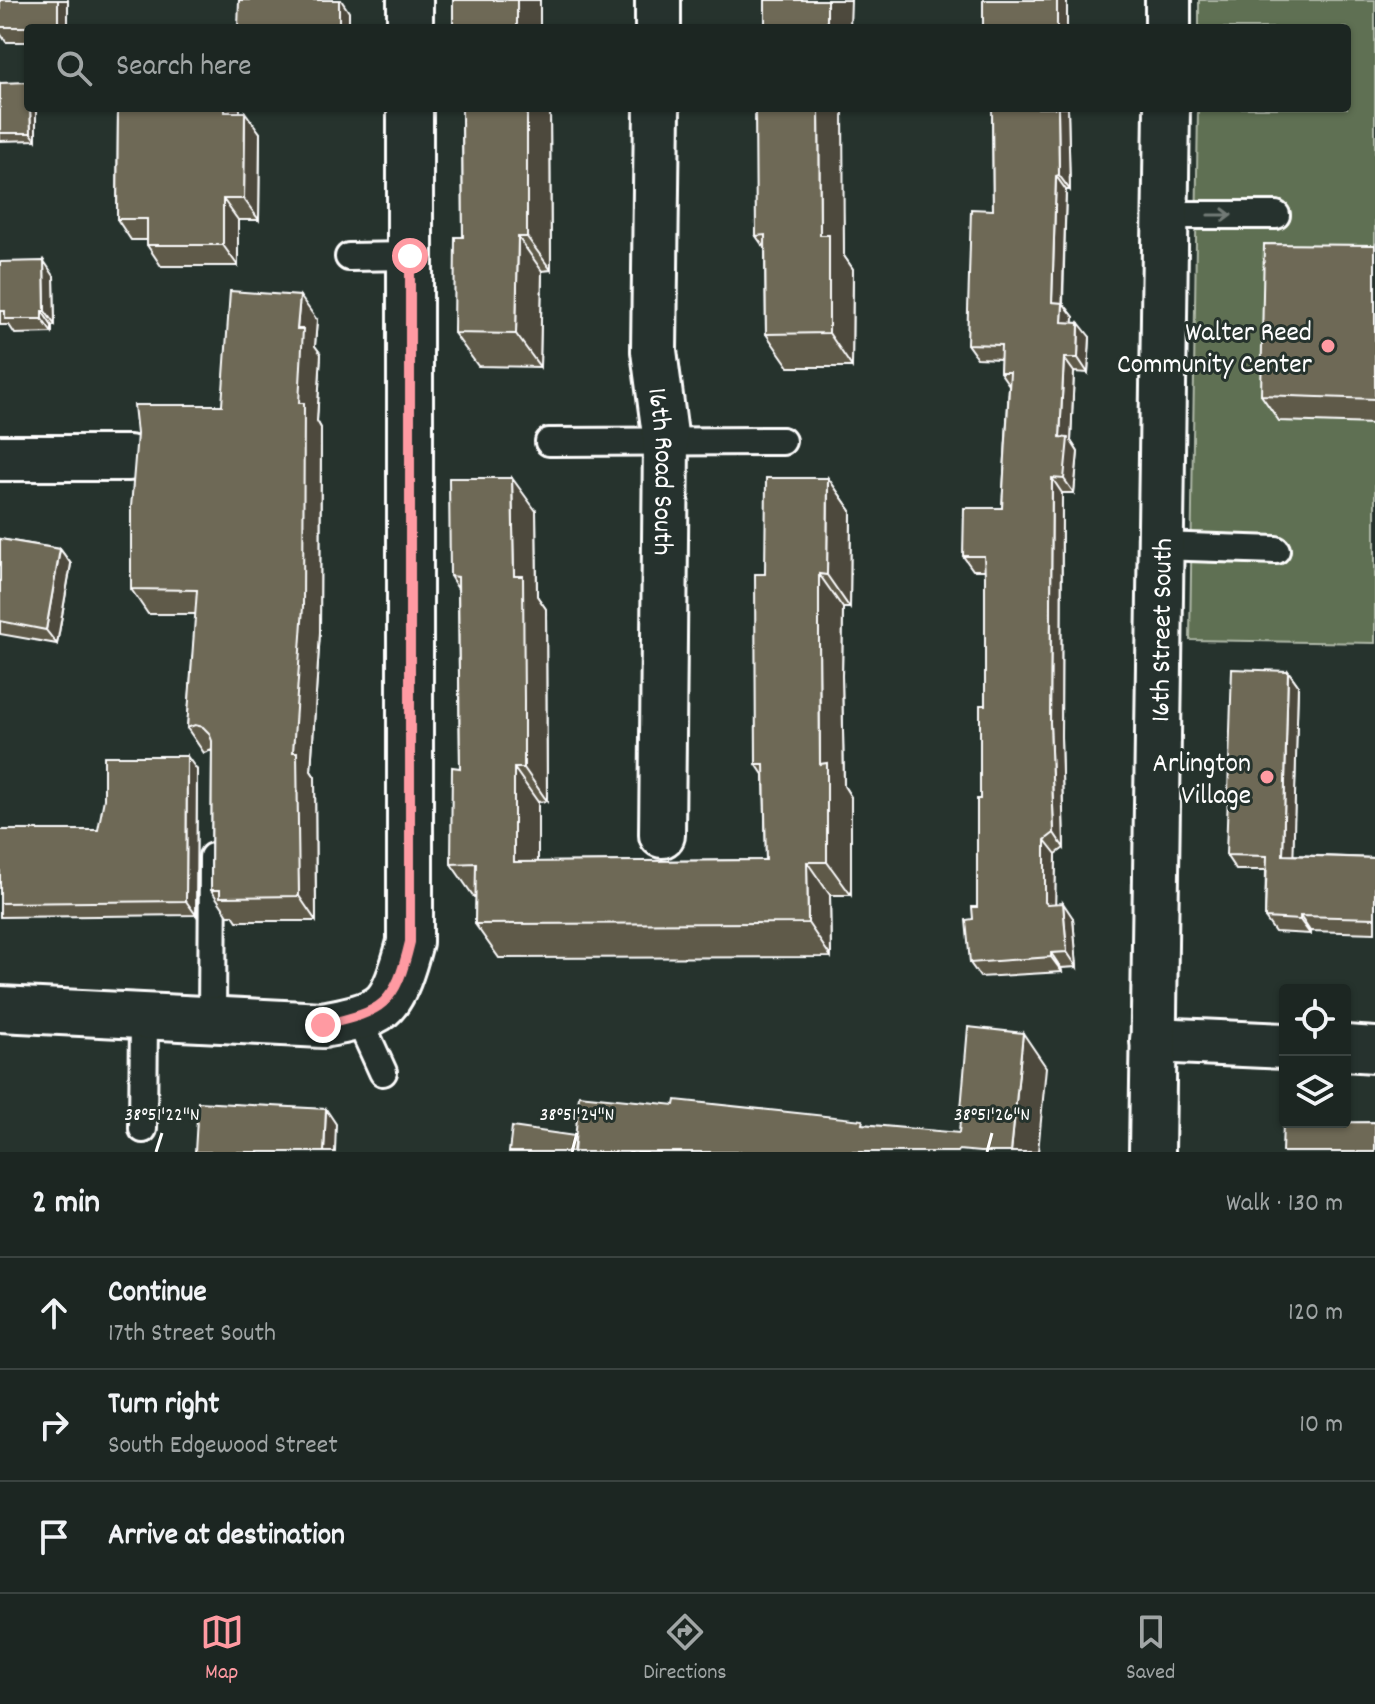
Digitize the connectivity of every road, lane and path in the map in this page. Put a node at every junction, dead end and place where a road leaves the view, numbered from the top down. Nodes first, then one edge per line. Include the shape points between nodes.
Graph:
1 (410, 0) edge
2 (658, 0) edge
3 (1168, 0) edge
4 (410, 24) edge
5 (658, 24) edge
6 (1168, 24) edge
7 (410, 112) edge
8 (657, 112) edge
9 (1167, 112) edge
10 (1165, 215) junction
11 (1276, 215) dead end
12 (410, 256) junction
13 (349, 257) dead end
14 (782, 441) dead end
15 (549, 442) dead end
16 (666, 442) junction
17 (0, 458) edge
18 (129, 458) dead end
19 (1160, 546) junction
20 (1276, 550) dead end
21 (213, 826) edge
22 (662, 835) dead end
23 (0, 1009) edge
24 (369, 1012) junction
25 (144, 1016) junction
26 (212, 1020) junction
27 (1153, 1040) junction
28 (1279, 1046) edge
29 (1351, 1048) edge
30 (1375, 1050) edge
31 (383, 1072) dead end
32 (143, 1129) dead end
33 (1152, 1152) edge

1 - 4 street
2 - 5 street
3 - 6 street
7 - 12 street
8 - 16 street, 16th Road South via 654,351
9 - 10 street, 16th Street South
10 -> 11 lane
10 - 19 street, 16th Street South
12 - 13 lane
12 - 24 street via 410,942 402,975
14 - 16 lane
15 - 16 lane
16 - 22 street, 16th Road South
17 - 18 street
19 - 20 lane
19 - 27 street, 16th Street South
21 - 26 lane
23 - 25 street
24 - 26 street via 323,1025
24 - 31 lane
25 - 26 street
25 - 32 lane
27 - 28 street
27 - 33 street, 16th Street South
29 - 30 street

